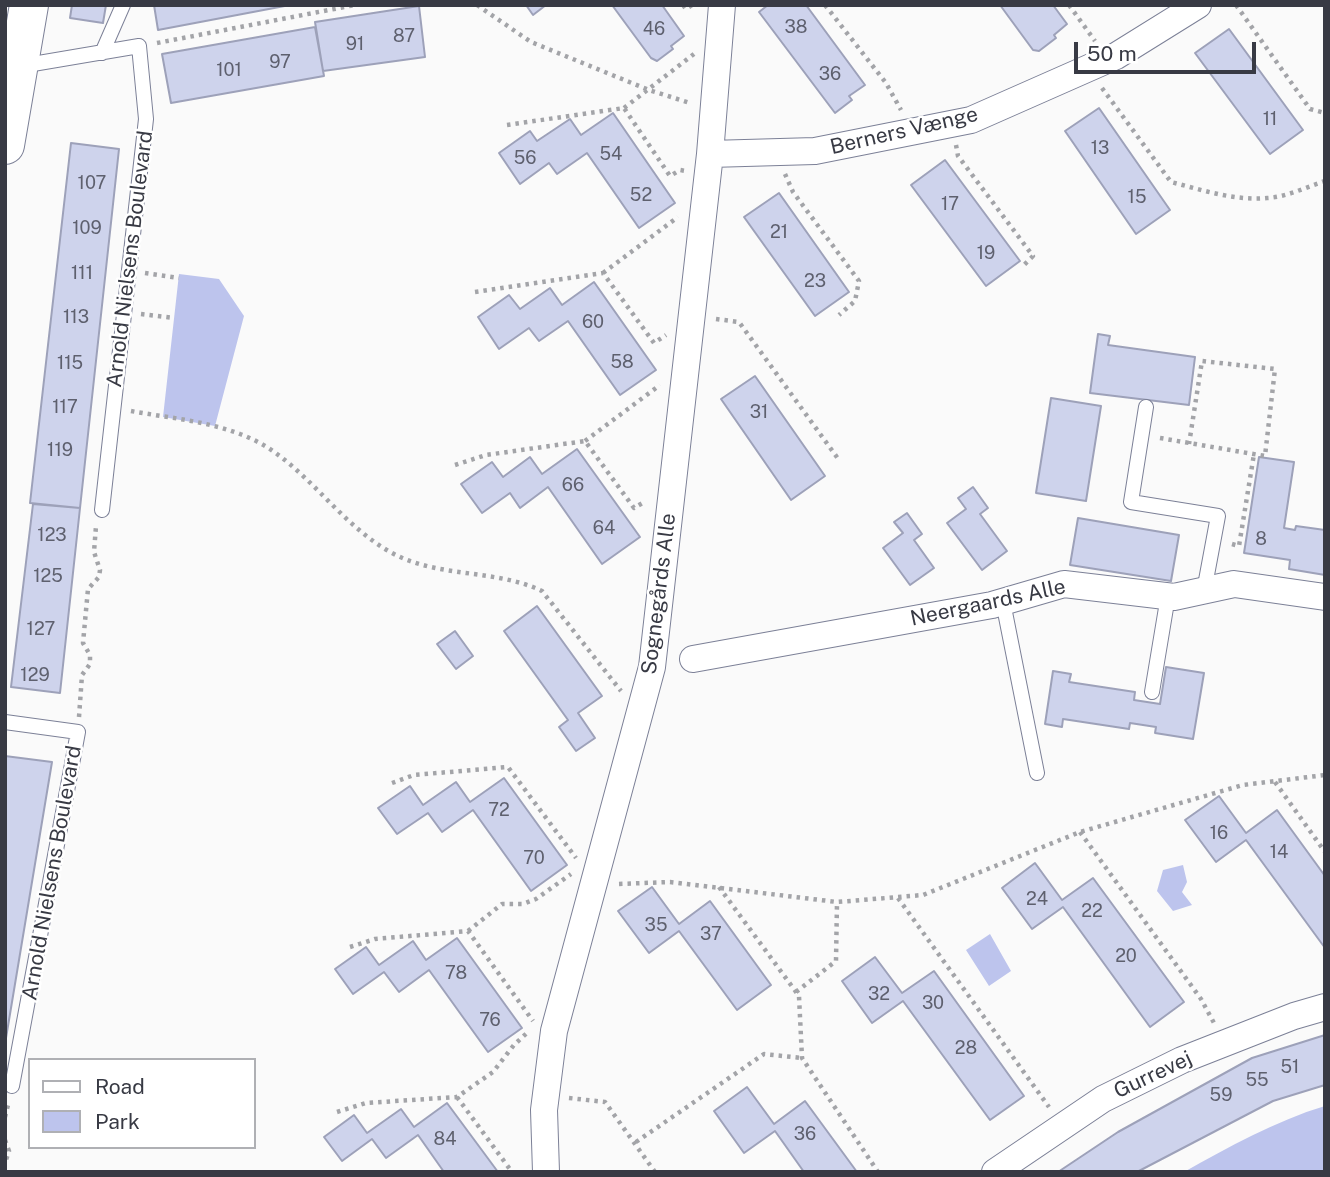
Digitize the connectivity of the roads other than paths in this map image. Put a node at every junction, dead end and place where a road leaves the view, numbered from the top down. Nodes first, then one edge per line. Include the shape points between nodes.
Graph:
1 (29, 5) edge
2 (122, 5) edge
3 (722, 5) edge
4 (1198, 5) edge
5 (102, 53) junction
6 (18, 66) junction
7 (5, 145) edge
8 (709, 164) junction
9 (1146, 407) dead end
10 (102, 510) road end
11 (1204, 591) junction
12 (1168, 596) junction
13 (1325, 597) edge
14 (1003, 602) junction
15 (693, 659) dead end
16 (1152, 692) dead end
17 (5, 722) edge
18 (1037, 773) dead end
19 (1325, 1007) edge
20 (12, 1086) dead end
21 (546, 1172) edge
22 (995, 1172) edge

1 - 6 street
2 - 5 lane
3 - 8 street, Sognegårds Alle
4 - 8 street, Berners Vænge via 1098,64 971,120 815,151
5 - 6 lane
5 - 10 lane, Arnold Nielsens Boulevard via 139,46 146,119
6 - 7 street
8 - 21 street, Sognegårds Alle via 652,667 591,874 554,1031 546,1096
9 - 11 lane via 1131,502 1218,516
11 - 12 street, Neergaards Alle
11 - 13 street, Neergaards Alle via 1234,584
12 - 14 street, Neergaards Alle via 1064,584
12 - 16 lane
14 - 15 street, Neergaards Alle
14 - 18 lane
17 - 20 lane, Arnold Nielsens Boulevard via 78,732
19 - 22 street, Gurrevej via 1182,1060 1102,1099

